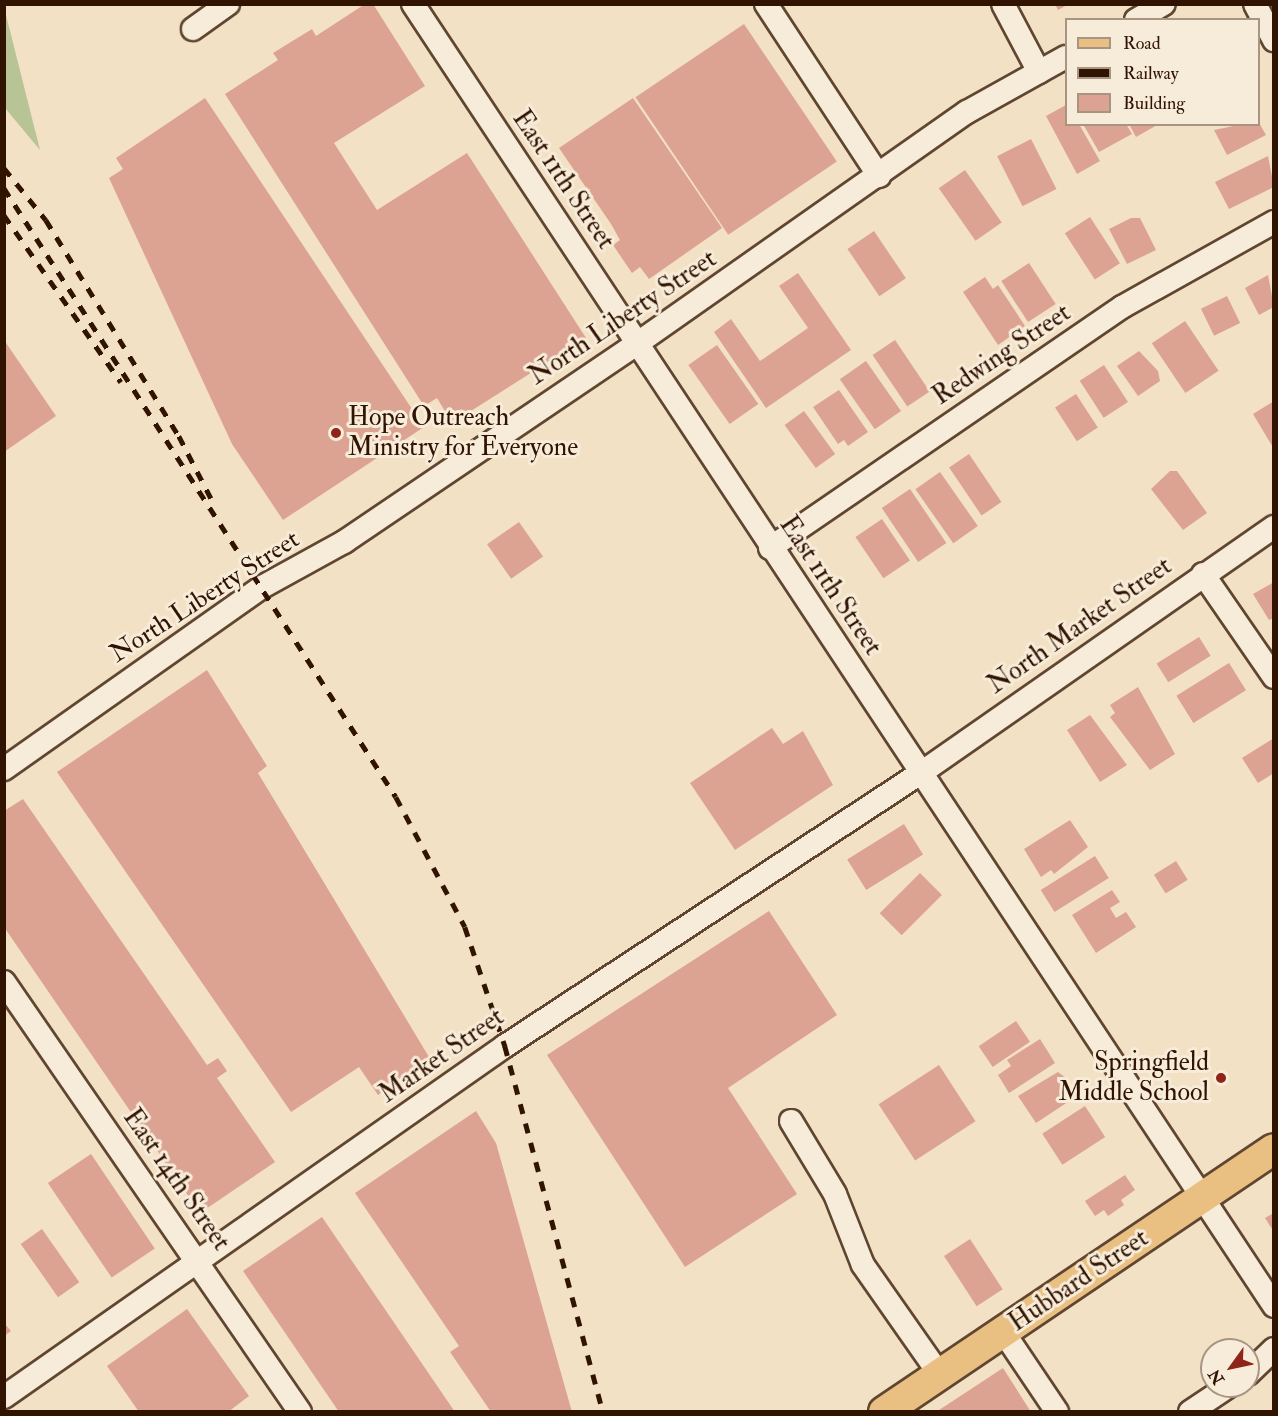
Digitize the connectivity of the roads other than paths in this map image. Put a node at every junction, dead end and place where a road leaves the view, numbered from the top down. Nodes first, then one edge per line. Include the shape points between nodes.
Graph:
1 (228, 4) edge
2 (413, 4) edge
3 (766, 4) edge
4 (1002, 4) edge
5 (1164, 4) edge
6 (1255, 4) edge
7 (1140, 18) edge
8 (193, 29) dead end
9 (1274, 40) edge
10 (1065, 58) edge
11 (1039, 72) junction
12 (879, 176) junction
13 (1274, 222) edge
14 (638, 343) junction
15 (1274, 527) edge
16 (770, 548) junction
17 (1203, 574) junction
18 (1274, 677) edge
19 (4, 769) edge
20 (921, 773) junction
21 (4, 982) edge
22 (791, 1121) dead end
23 (1274, 1149) edge
24 (1201, 1198) junction
25 (198, 1262) junction
26 (1274, 1306) edge
27 (1004, 1333) junction
28 (1274, 1349) edge
29 (1260, 1362) edge
30 (940, 1375) junction
31 (4, 1396) edge
32 (1211, 1398) edge
33 (300, 1412) edge
34 (884, 1412) edge
35 (1057, 1412) edge
36 (1190, 1412) edge

1 - 8 street
2 - 14 street, East 11th Street
3 - 12 street
4 - 11 street
5 - 7 street
6 - 9 street
10 - 11 street, North Liberty Street
11 - 12 street, North Liberty Street via 967,112
12 - 14 street, North Liberty Street
13 - 16 street, Redwing Street via 1122,307
14 - 16 street, East 11th Street
14 - 19 street, North Liberty Street via 344,542 262,587
15 - 17 street, North Market Street
16 - 20 street, East 11th Street
17 - 18 street
17 - 20 street, North Market Street
20 - 24 street, East 11th Street
20 - 25 street, Market Street via 505,1046
21 - 25 street, East 14th Street
22 - 30 street via 835,1194 863,1265
23 - 24 main road, Hubbard Street
24 - 26 street, East 11th Street
24 - 27 main road, Hubbard Street
25 - 31 street, Market Street
25 - 33 street, East 14th Street
27 - 30 main road, Hubbard Street
27 - 35 street
28 - 29 street
30 - 34 main road, Hubbard Street
32 - 36 street

